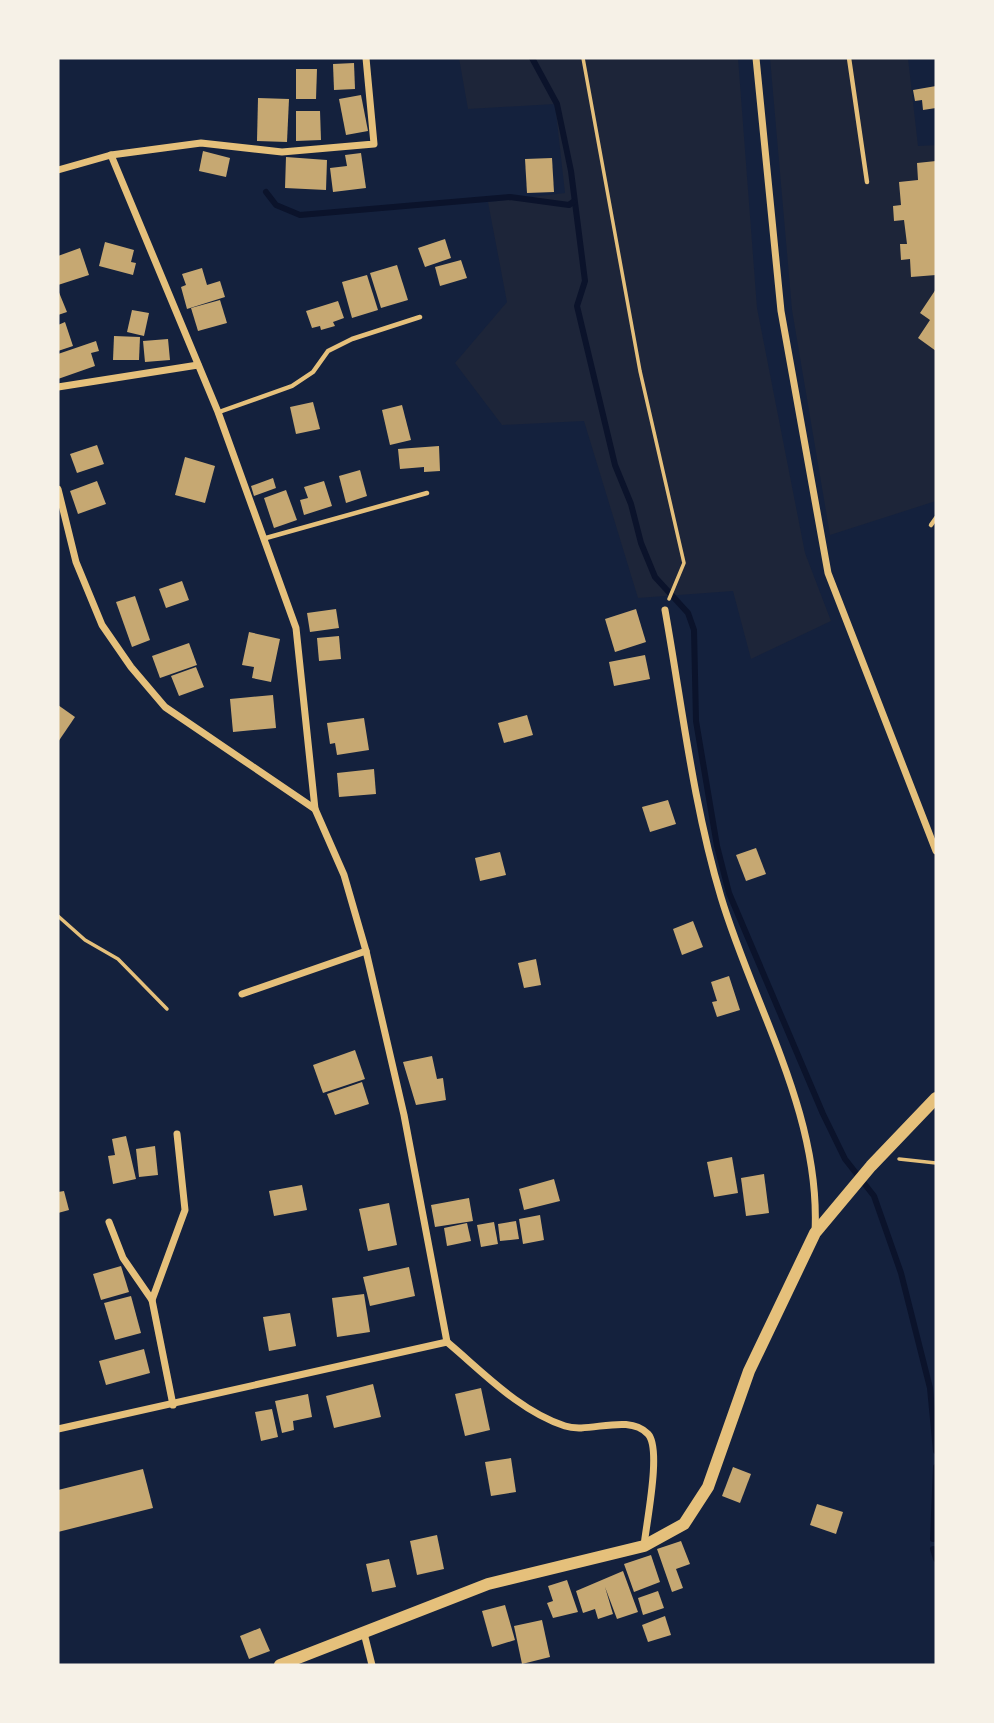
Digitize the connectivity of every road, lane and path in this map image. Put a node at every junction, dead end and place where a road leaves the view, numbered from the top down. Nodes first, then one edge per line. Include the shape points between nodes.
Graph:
1 (366, 58) edge
2 (583, 58) edge
3 (756, 58) edge
4 (849, 58) edge
5 (111, 155) junction
6 (58, 170) edge
7 (867, 182) dead end
8 (420, 317) dead end
9 (198, 365) junction
10 (58, 387) edge
11 (218, 412) junction
12 (58, 489) edge
13 (427, 493) dead end
14 (936, 518) edge
15 (931, 525) dead end
16 (266, 538) junction
17 (666, 608) joint
18 (315, 809) junction
19 (936, 851) edge
20 (58, 916) edge
21 (366, 951) junction
22 (242, 994) dead end
23 (167, 1009) dead end
24 (936, 1098) edge
25 (177, 1134) dead end
26 (875, 1161) junction
27 (936, 1163) edge
28 (108, 1222) dead end
29 (815, 1233) junction
30 (152, 1300) junction
31 (447, 1342) junction
32 (173, 1405) junction
33 (58, 1429) edge
34 (644, 1546) junction
35 (364, 1633) junction
36 (280, 1665) edge
37 (372, 1665) edge

1 - 5 street via 374,144 282,152 201,143
2 - 17 path via 640,371 684,563
3 - 19 street via 781,311 828,573
4 - 7 lane
5 - 6 street
5 - 9 street
8 - 11 lane via 352,339 328,351 313,372 292,386
9 - 10 street
9 - 11 street
11 - 16 street
12 - 18 street via 76,562 102,625 131,667 165,707
13 - 16 lane
14 - 15 lane
16 - 18 street via 296,628
17 - 29 street via 705,831 721,898 770,1026 811,1159
18 - 21 street via 344,875
20 - 23 path via 85,940 118,959
21 - 22 street
21 - 31 street via 404,1115
24 - 26 street
25 - 30 street via 185,1210
26 - 27 path
26 - 29 street
28 - 30 street via 123,1258
29 - 34 street via 749,1371 702,1499 684,1524
30 - 32 street
31 - 32 street
31 - 34 street via 515,1399 550,1420 569,1427 627,1425 649,1435 654,1446 653,1470
32 - 33 street
34 - 35 street via 488,1584
35 - 36 street
35 - 37 street

